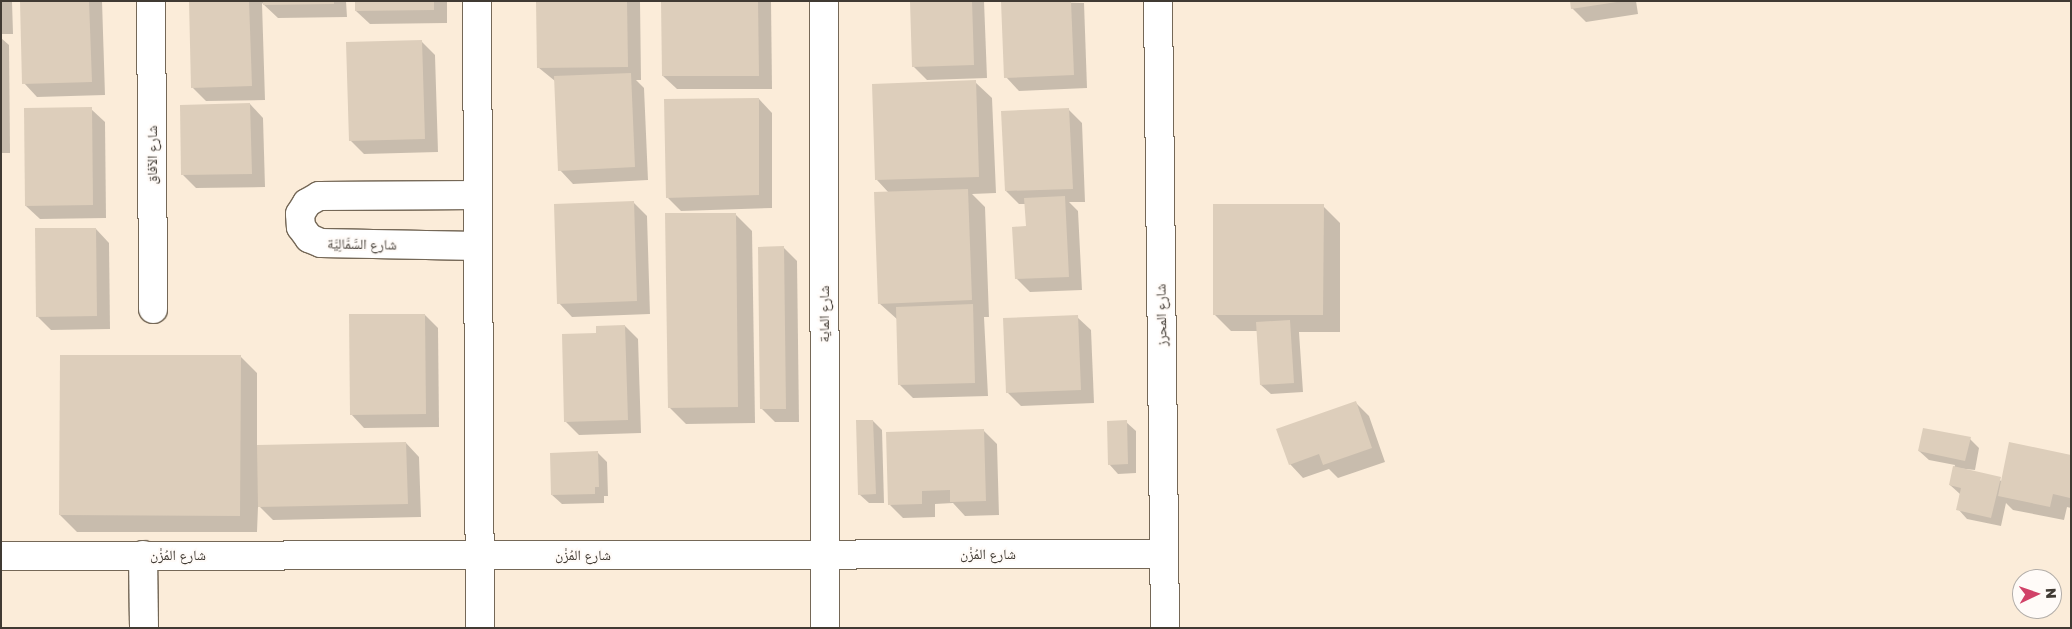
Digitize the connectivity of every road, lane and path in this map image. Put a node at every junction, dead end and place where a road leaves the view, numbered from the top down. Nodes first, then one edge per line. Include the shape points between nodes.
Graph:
1 (151, 1) edge
2 (477, 1) edge
3 (824, 1) edge
4 (1158, 1) edge
5 (478, 195) junction
6 (478, 246) junction
7 (153, 309) dead end
8 (1164, 554) junction
9 (143, 555) junction
10 (480, 555) junction
11 (824, 555) junction
12 (1, 556) edge
13 (144, 628) edge
14 (480, 628) edge
15 (825, 628) edge
16 (1165, 628) edge

1 - 7 street, شارع الآفاق
2 - 5 street
3 - 11 street, شارع الماية
4 - 8 street, شارع المحرز
5 - 6 street
5 - 6 street, شارع السَّمَّالِيَّة via 319,196 307,203 300,214 301,228 309,238 321,243
6 - 10 street
8 - 11 street, شارع المُزْن
8 - 16 street, شارع المحرز
9 - 10 street, شارع المُزْن
9 - 12 street, شارع المُزْن
9 - 13 street
10 - 11 street, شارع المُزْن
10 - 14 street
11 - 15 street, شارع الماية

